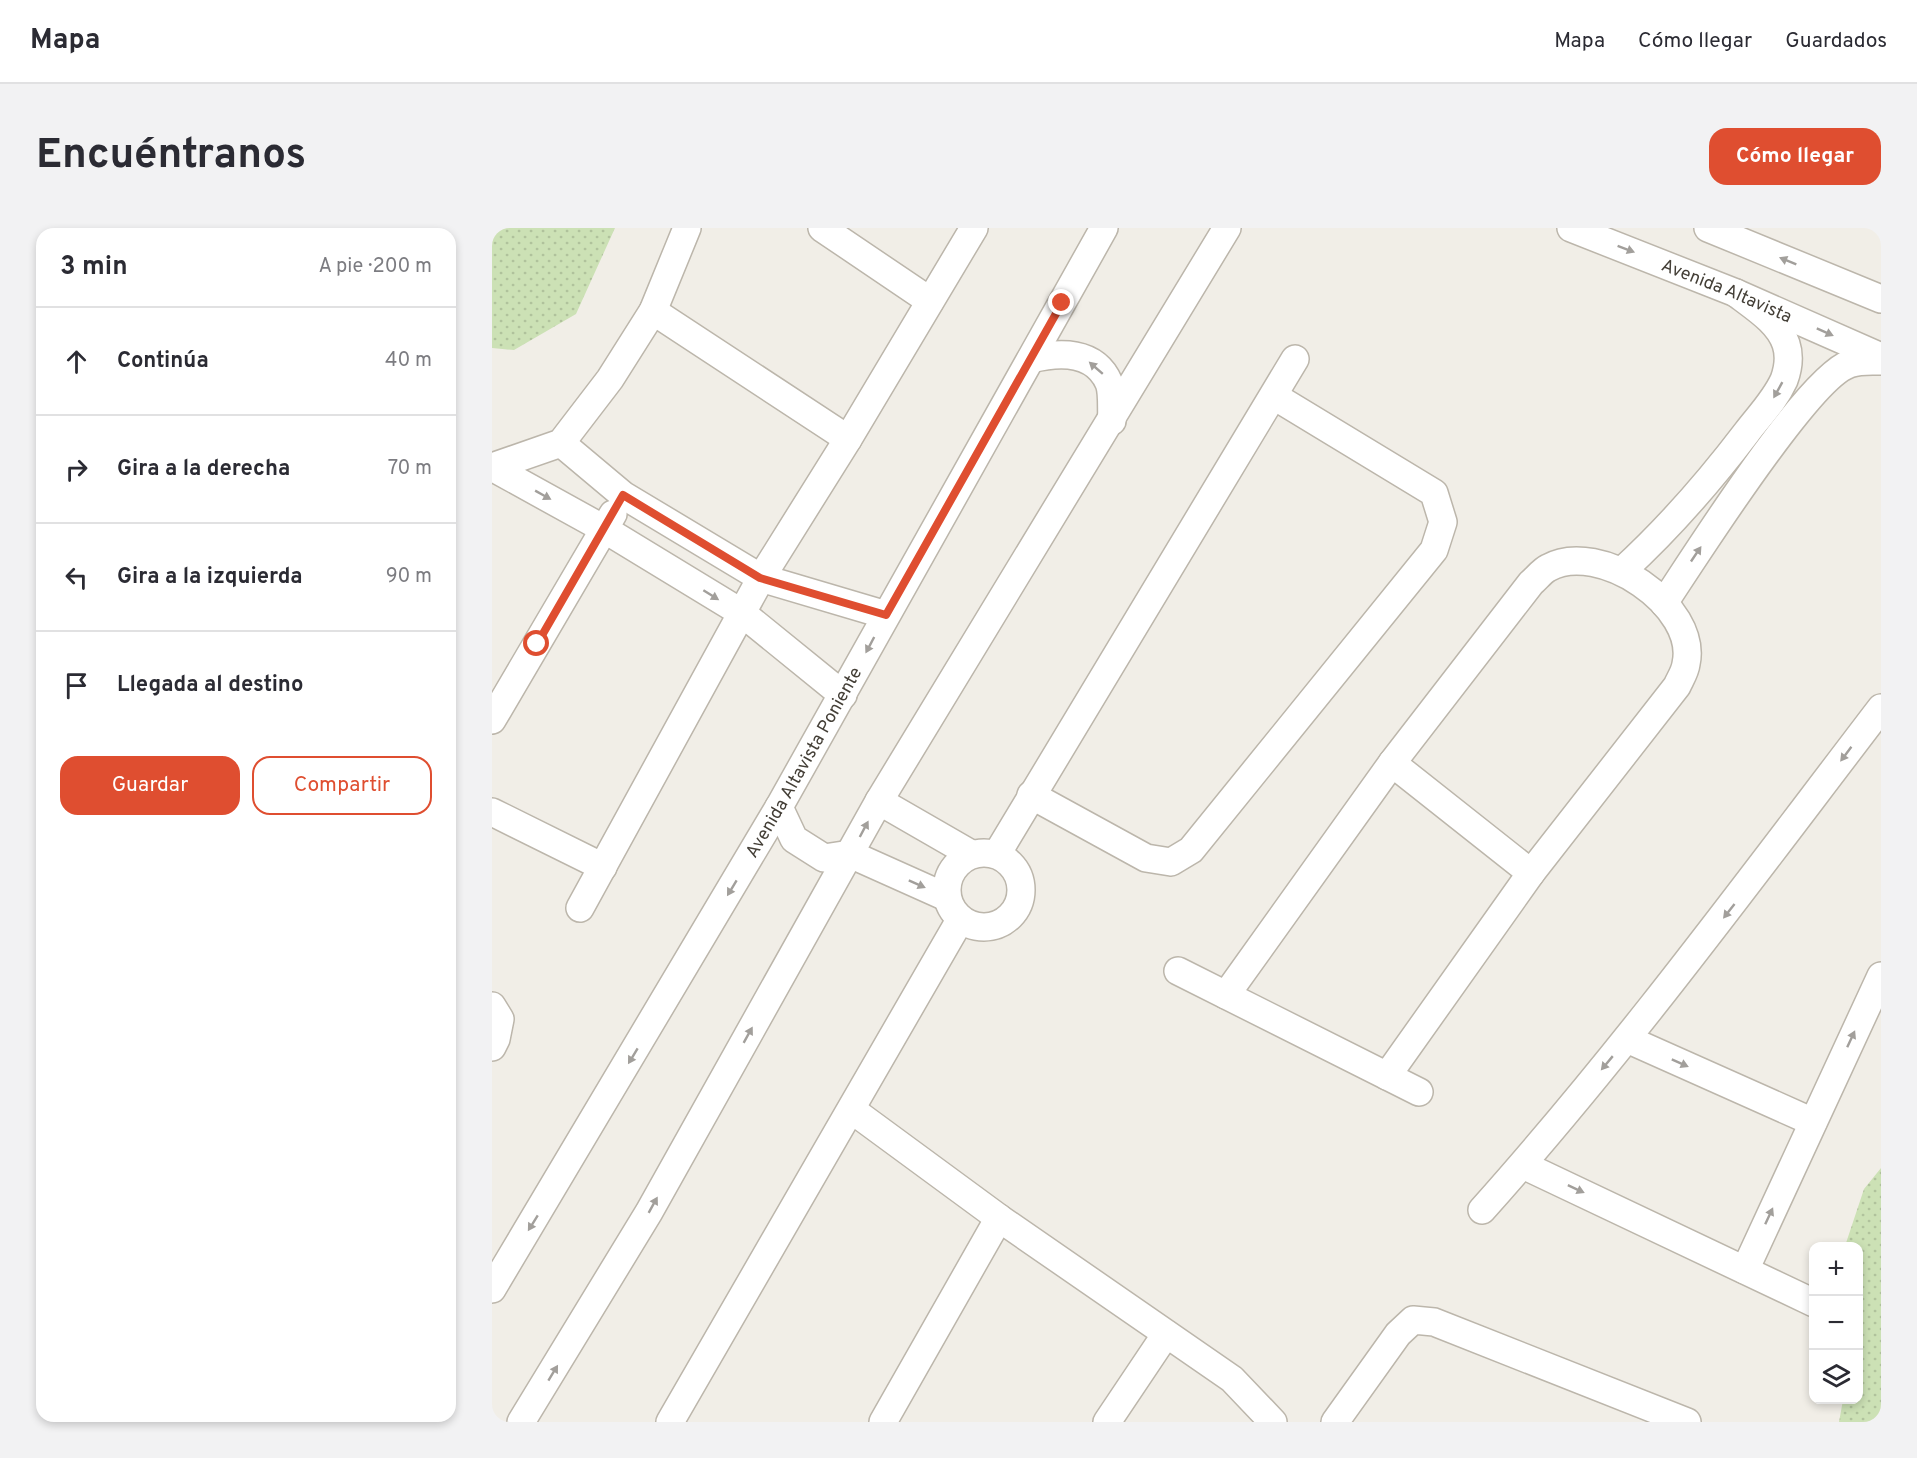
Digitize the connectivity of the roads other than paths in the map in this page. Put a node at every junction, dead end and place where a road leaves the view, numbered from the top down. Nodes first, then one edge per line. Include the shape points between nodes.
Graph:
1 (687, 228) edge
2 (822, 228) edge
3 (974, 228) edge
4 (1104, 228) edge
5 (1227, 228) edge
6 (1571, 228) edge
7 (1708, 228) edge
8 (1736, 293) junction
9 (1881, 299) edge
10 (930, 301) junction
11 (653, 311) junction
12 (1881, 357) edge
13 (1031, 359) junction
14 (1295, 359) dead end
15 (1881, 361) edge
16 (1274, 396) junction
17 (1112, 421) junction
18 (848, 439) junction
19 (561, 443) junction
20 (492, 467) edge
21 (1720, 469) junction
22 (1743, 486) junction
23 (623, 495) junction
24 (1687, 507) junction
25 (1714, 528) junction
26 (604, 529) junction
27 (1622, 571) junction
28 (760, 578) junction
29 (1664, 603) junction
30 (742, 614) junction
31 (886, 615) junction
32 (843, 695) junction
33 (1881, 708) edge
34 (492, 720) edge
35 (1392, 763) junction
36 (1031, 795) junction
37 (879, 801) junction
38 (779, 807) junction
39 (492, 812) edge
40 (850, 854) junction
41 (984, 854) junction
42 (603, 867) junction
43 (1531, 873) junction
44 (946, 897) junction
45 (580, 908) dead end
46 (960, 920) junction
47 (1178, 971) dead end
48 (1881, 976) edge
49 (1226, 995) junction
50 (492, 1006) edge
51 (1627, 1039) junction
52 (492, 1047) edge
53 (1387, 1076) junction
54 (1419, 1092) dead end
55 (852, 1110) junction
56 (1813, 1122) junction
57 (1523, 1165) junction
58 (1482, 1210) dead end
59 (999, 1218) junction
60 (1744, 1270) junction
61 (492, 1289) edge
62 (1809, 1301) edge
63 (1166, 1334) junction
64 (521, 1422) edge
65 (670, 1422) edge
66 (883, 1422) edge
67 (1107, 1422) edge
68 (1272, 1422) edge
69 (1335, 1422) edge
70 (1686, 1422) edge

1 - 11 street
2 - 10 street
3 - 10 street
4 - 13 street, Avenida Altavista Poniente
5 - 17 street
6 -> 8 street, Avenida Altavista
9 -> 7 street
8 -> 12 street, Avenida Altavista
8 -> 21 street via 1780,330 1788,362 1771,402
10 - 18 street
11 - 18 street
11 - 19 street via 610,380
17 -> 13 street via 1110,384 1098,366 1076,355 1054,353
13 - 31 street, Avenida Altavista Poniente
14 - 16 street
15 - 22 street via 1849,363 1837,371 1799,410
16 - 36 street
16 - 36 street via 1434,493 1443,522 1434,550 1191,850 1171,862 1146,858
17 - 37 street
18 - 28 street
19 - 20 street
19 - 23 street
20 -> 26 street
21 - 22 street
21 - 24 street
22 - 25 street
23 - 26 street
23 - 28 street
24 - 25 street
24 - 27 street
29 -> 25 street
26 -> 30 street
26 - 34 street
27 - 29 street
27 - 35 street via 1571,561 1548,568 1531,584
28 - 30 street
28 - 31 street
29 - 43 street via 1684,639 1686,663 1677,686
30 - 32 street
30 - 42 street
31 -> 32 street, Avenida Altavista Poniente
32 - 38 street, Avenida Altavista Poniente
33 -> 51 street
35 - 43 street
35 - 49 street
36 - 41 street
40 -> 37 street
37 - 41 street
38 - 40 street via 794,839 824,858
38 -> 61 street, Avenida Altavista Poniente
39 - 42 street
40 -> 44 street
64 -> 40 street via 649,1212
41 - 44 street via 951,871
41 - 46 street via 1013,864 1021,881 1021,900 1011,917 995,926 976,928
42 - 45 street
43 - 53 street
44 - 46 street
46 - 55 street
47 - 49 street
56 -> 48 street
49 - 53 street
50 - 52 street via 500,1019
51 -> 56 street
51 -> 57 street
53 - 54 street
55 - 59 street
55 - 65 street
60 -> 56 street
57 - 58 street
57 -> 60 street
59 - 63 street
59 - 66 street
60 - 62 street
63 - 67 street
63 - 68 street via 1232,1378
69 - 70 street via 1398,1334 1413,1320 1434,1322

